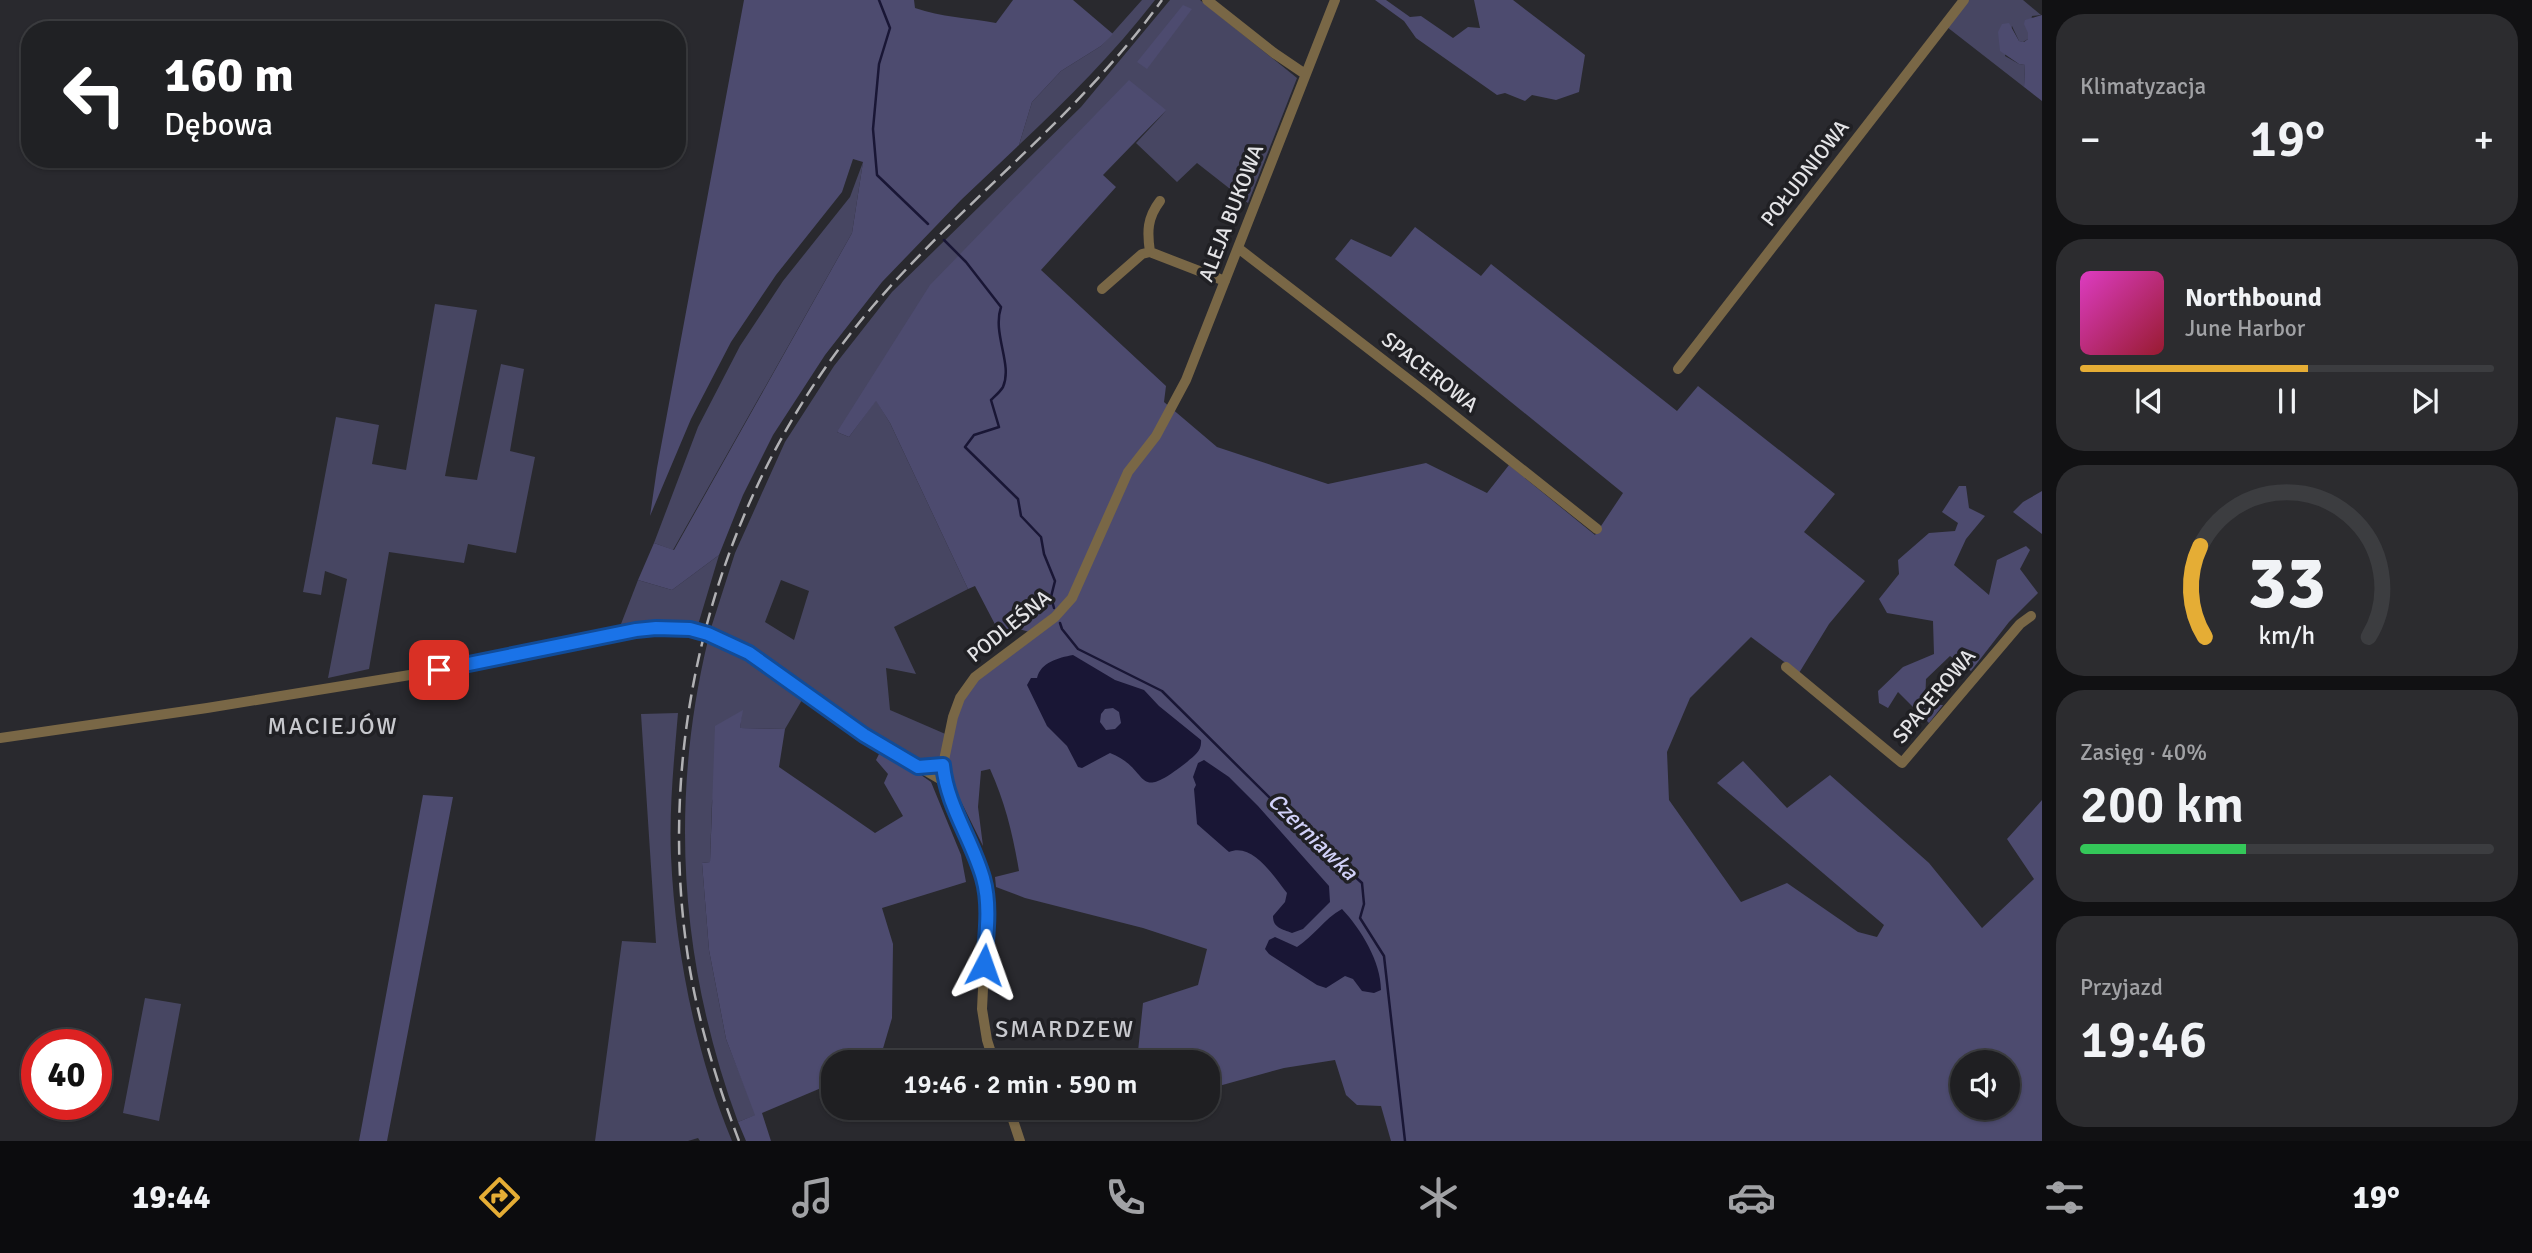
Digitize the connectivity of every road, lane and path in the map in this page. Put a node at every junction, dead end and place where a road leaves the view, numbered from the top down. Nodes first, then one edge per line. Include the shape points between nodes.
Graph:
1 (1207, 0) edge
2 (1335, 0) edge
3 (1964, 0) edge
4 (1305, 74) junction
5 (1160, 201) dead end
6 (1238, 248) junction
7 (1150, 252) junction
8 (1225, 281) junction
9 (1102, 289) dead end
10 (1678, 369) dead end
11 (1156, 436) joint
12 (1597, 529) dead end
13 (2031, 616) dead end
14 (1786, 667) dead end
15 (0, 738) edge
16 (943, 765) junction
17 (918, 767) junction
18 (945, 782) junction
19 (990, 1050) edge
20 (1013, 1120) edge
21 (1020, 1141) edge

1 - 4 street
2 - 4 street, ALEJA BUKOWA
3 - 10 street, POŁUDNIOWA
4 - 6 street, ALEJA BUKOWA
5 - 7 street via 1148,224
6 - 8 street, ALEJA BUKOWA
6 - 12 street, SPACEROWA
7 - 8 street
7 - 9 street
8 - 11 street, ALEJA BUKOWA via 1182,391
11 - 16 street, PODLEŚNA via 1128,472 1072,598 963,692
13 - 14 street, SPACEROWA via 2011,633 1902,763
15 - 17 street via 416,674 636,630 672,628 704,633 749,653 864,735
16 - 17 street
16 - 18 street, PODLEŚNA
17 - 18 street
18 - 19 street, PODLEŚNA via 985,886 982,1009
20 - 21 street

